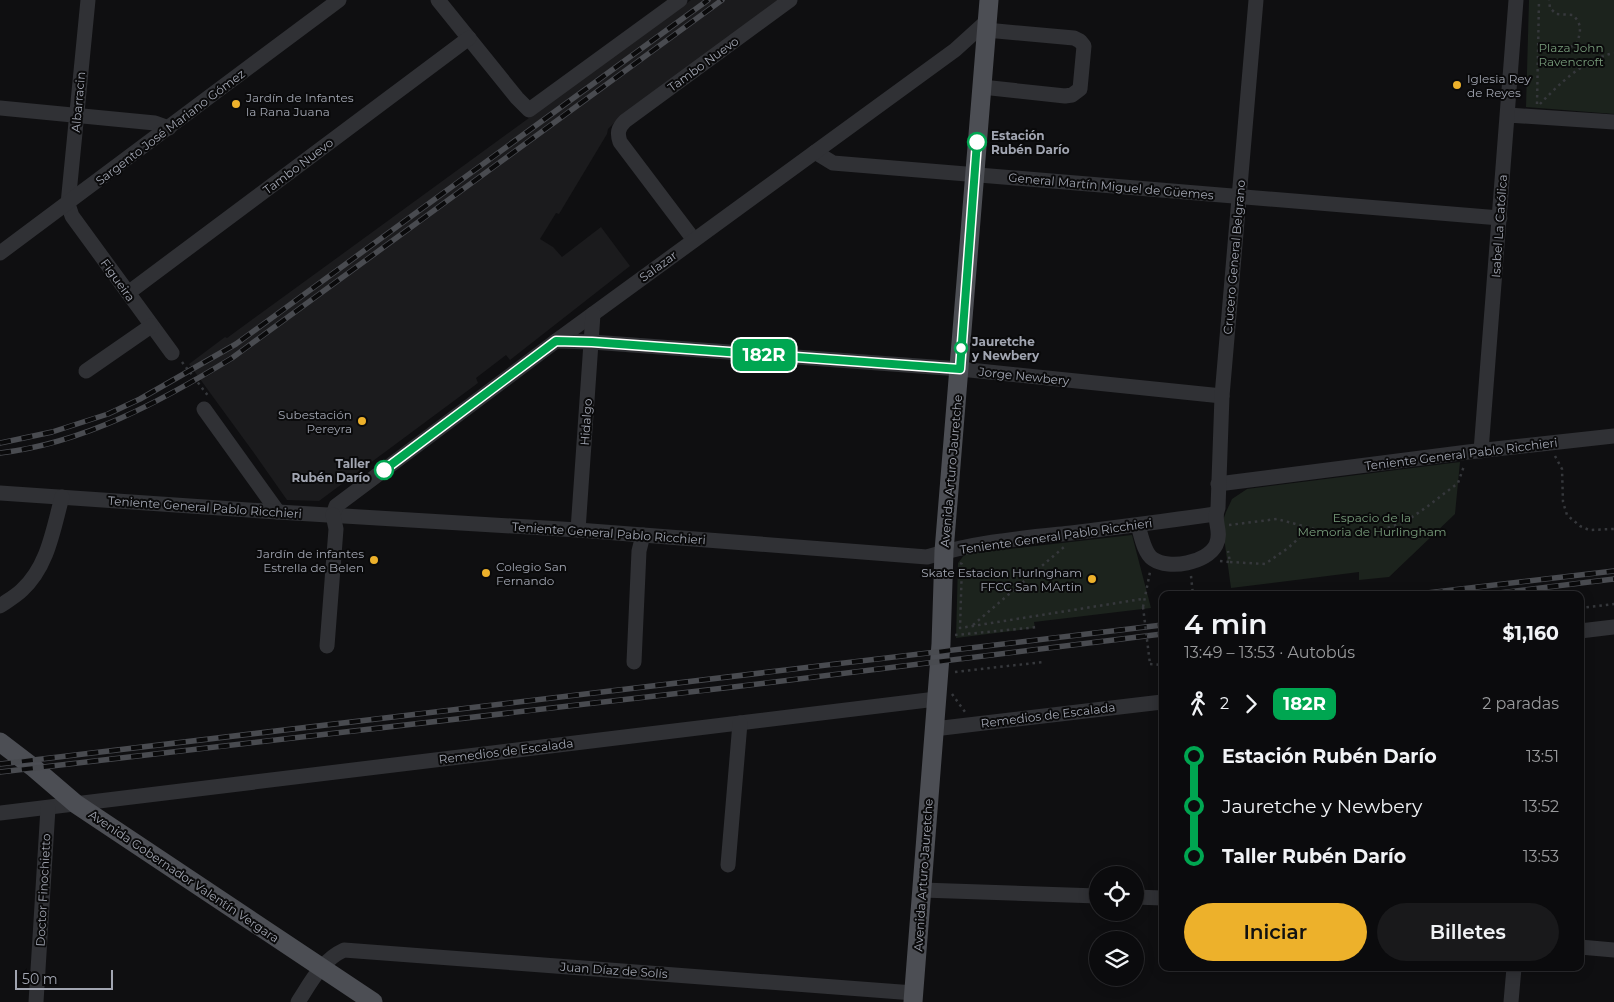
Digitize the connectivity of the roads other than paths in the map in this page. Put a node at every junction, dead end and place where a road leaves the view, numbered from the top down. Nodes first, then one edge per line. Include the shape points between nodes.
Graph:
1 (88, 0) edge
2 (339, 0) edge
3 (438, 0) edge
4 (680, 0) edge
5 (790, 0) edge
6 (988, 0) edge
7 (1256, 0) edge
8 (1516, 0) edge
9 (987, 26) junction
10 (469, 38) junction
11 (982, 87) junction
12 (0, 108) edge
13 (1508, 114) junction
14 (77, 115) junction
15 (1614, 122) edge
16 (170, 128) junction
17 (815, 152) junction
18 (975, 174) junction
19 (1239, 196) junction
20 (68, 204) junction
21 (1500, 218) junction
22 (694, 240) junction
23 (0, 253) edge
24 (128, 294) junction
25 (593, 314) junction
26 (151, 326) junction
27 (556, 341) junction
28 (592, 342) junction
29 (172, 353) road end
30 (960, 369) junction
31 (86, 371) dead end
32 (1222, 396) junction
33 (204, 409) road end
34 (1614, 436) edge
35 (1474, 452) junction
36 (1218, 484) junction
37 (0, 493) edge
38 (62, 497) junction
39 (278, 512) junction
40 (332, 515) junction
41 (1220, 520) junction
42 (1138, 525) junction
43 (578, 530) junction
44 (642, 535) junction
45 (944, 556) junction
46 (0, 606) edge
47 (1614, 627) edge
48 (1584, 631) edge
49 (327, 646) dead end
50 (634, 662) dead end
51 (936, 699) junction
52 (1159, 702) edge
53 (740, 723) junction
54 (934, 729) junction
55 (0, 742) edge
56 (76, 804) junction
57 (48, 808) junction
58 (0, 813) edge
59 (728, 865) dead end
60 (922, 890) junction
61 (1089, 896) edge
62 (1144, 897) edge
63 (1159, 898) edge
64 (1584, 947) edge
65 (1614, 950) edge
66 (320, 967) junction
67 (1514, 971) edge
68 (913, 997) edge
69 (36, 1002) edge
70 (298, 1002) edge
71 (373, 1002) edge
72 (1511, 1002) edge

1 - 14 street, Albarracin
2 - 16 street, Sargento José Mariano Gómez
3 - 10 street
4 - 10 street via 529,110
5 - 22 street, Tambo Nuevo via 625,121 618,130 620,142
6 - 9 main road, Avenida Arturo Jauretche
7 - 19 street, Crucero General Belgrano
8 - 13 street, Isabel La Católica
9 - 11 main road, Avenida Arturo Jauretche
9 - 11 street via 1074,38 1084,46 1080,89 1072,95
9 - 17 street, Salazar
10 - 24 street, Tambo Nuevo
11 - 18 main road, Avenida Arturo Jauretche
12 - 14 street
13 - 15 street
13 - 21 street, Isabel La Católica
14 - 16 street via 155,123
14 - 20 street, Albarracin
16 - 20 street, Sargento José Mariano Gómez
17 - 18 street, General Martín Miguel de Güemes via 834,164
17 - 22 street, Salazar
18 - 19 street, General Martín Miguel de Güemes
18 - 30 main road, Avenida Arturo Jauretche
19 - 21 street, General Martín Miguel de Güemes
19 - 32 street, Crucero General Belgrano
20 - 23 street, Sargento José Mariano Gómez
20 - 24 street, Figueira via 72,216
21 - 35 street, Isabel La Católica
22 - 25 street, Salazar
24 - 26 street, Figueira
25 - 27 street, Salazar
25 - 28 street, Hidalgo
26 - 29 street, Figueira
26 - 31 street
27 - 28 street, Jorge Newbery
27 - 40 street, Salazar via 336,506
28 - 30 street, Jorge Newbery
28 - 43 street, Hidalgo
30 - 32 street, Jorge Newbery
30 - 45 main road, Avenida Arturo Jauretche
32 - 36 street, Crucero General Belgrano
33 - 39 street
34 - 35 street, Teniente General Pablo Ricchieri
35 - 36 street, Teniente General Pablo Ricchieri
36 - 41 street, Crucero General Belgrano
37 - 38 street, Teniente General Pablo Ricchieri
38 - 39 street, Teniente General Pablo Ricchieri
38 - 46 street via 44,561 22,590
39 - 40 street, Teniente General Pablo Ricchieri
40 - 43 street, Teniente General Pablo Ricchieri
40 - 49 street via 336,529
41 - 42 street, Teniente General Pablo Ricchieri
41 - 42 street, Crucero General Belgrano via 1220,535 1209,554 1174,565 1152,559
42 - 45 street, Teniente General Pablo Ricchieri via 994,541
43 - 44 street, Teniente General Pablo Ricchieri
44 - 45 street, Teniente General Pablo Ricchieri
44 - 50 street
45 - 51 main road, Avenida Arturo Jauretche
47 - 48 street
51 - 53 street, Remedios de Escalada
51 - 54 main road, Avenida Arturo Jauretche
52 - 54 street, Remedios de Escalada
53 - 56 street, Remedios de Escalada
53 - 59 street
54 - 60 main road, Avenida Arturo Jauretche
55 - 56 main road, Avenida Gobernador Valentín Vergara
56 - 57 street, Remedios de Escalada
56 - 66 main road, Avenida Gobernador Valentín Vergara
57 - 58 street, Remedios de Escalada
57 - 69 street, Doctor Finochietto
60 - 61 street
60 - 68 main road, Avenida Arturo Jauretche
62 - 63 street
64 - 65 street
66 - 68 street, Juan Díaz de Solís via 344,950
66 - 70 street
66 - 71 main road, Avenida Gobernador Valentín Vergara
67 - 72 street

